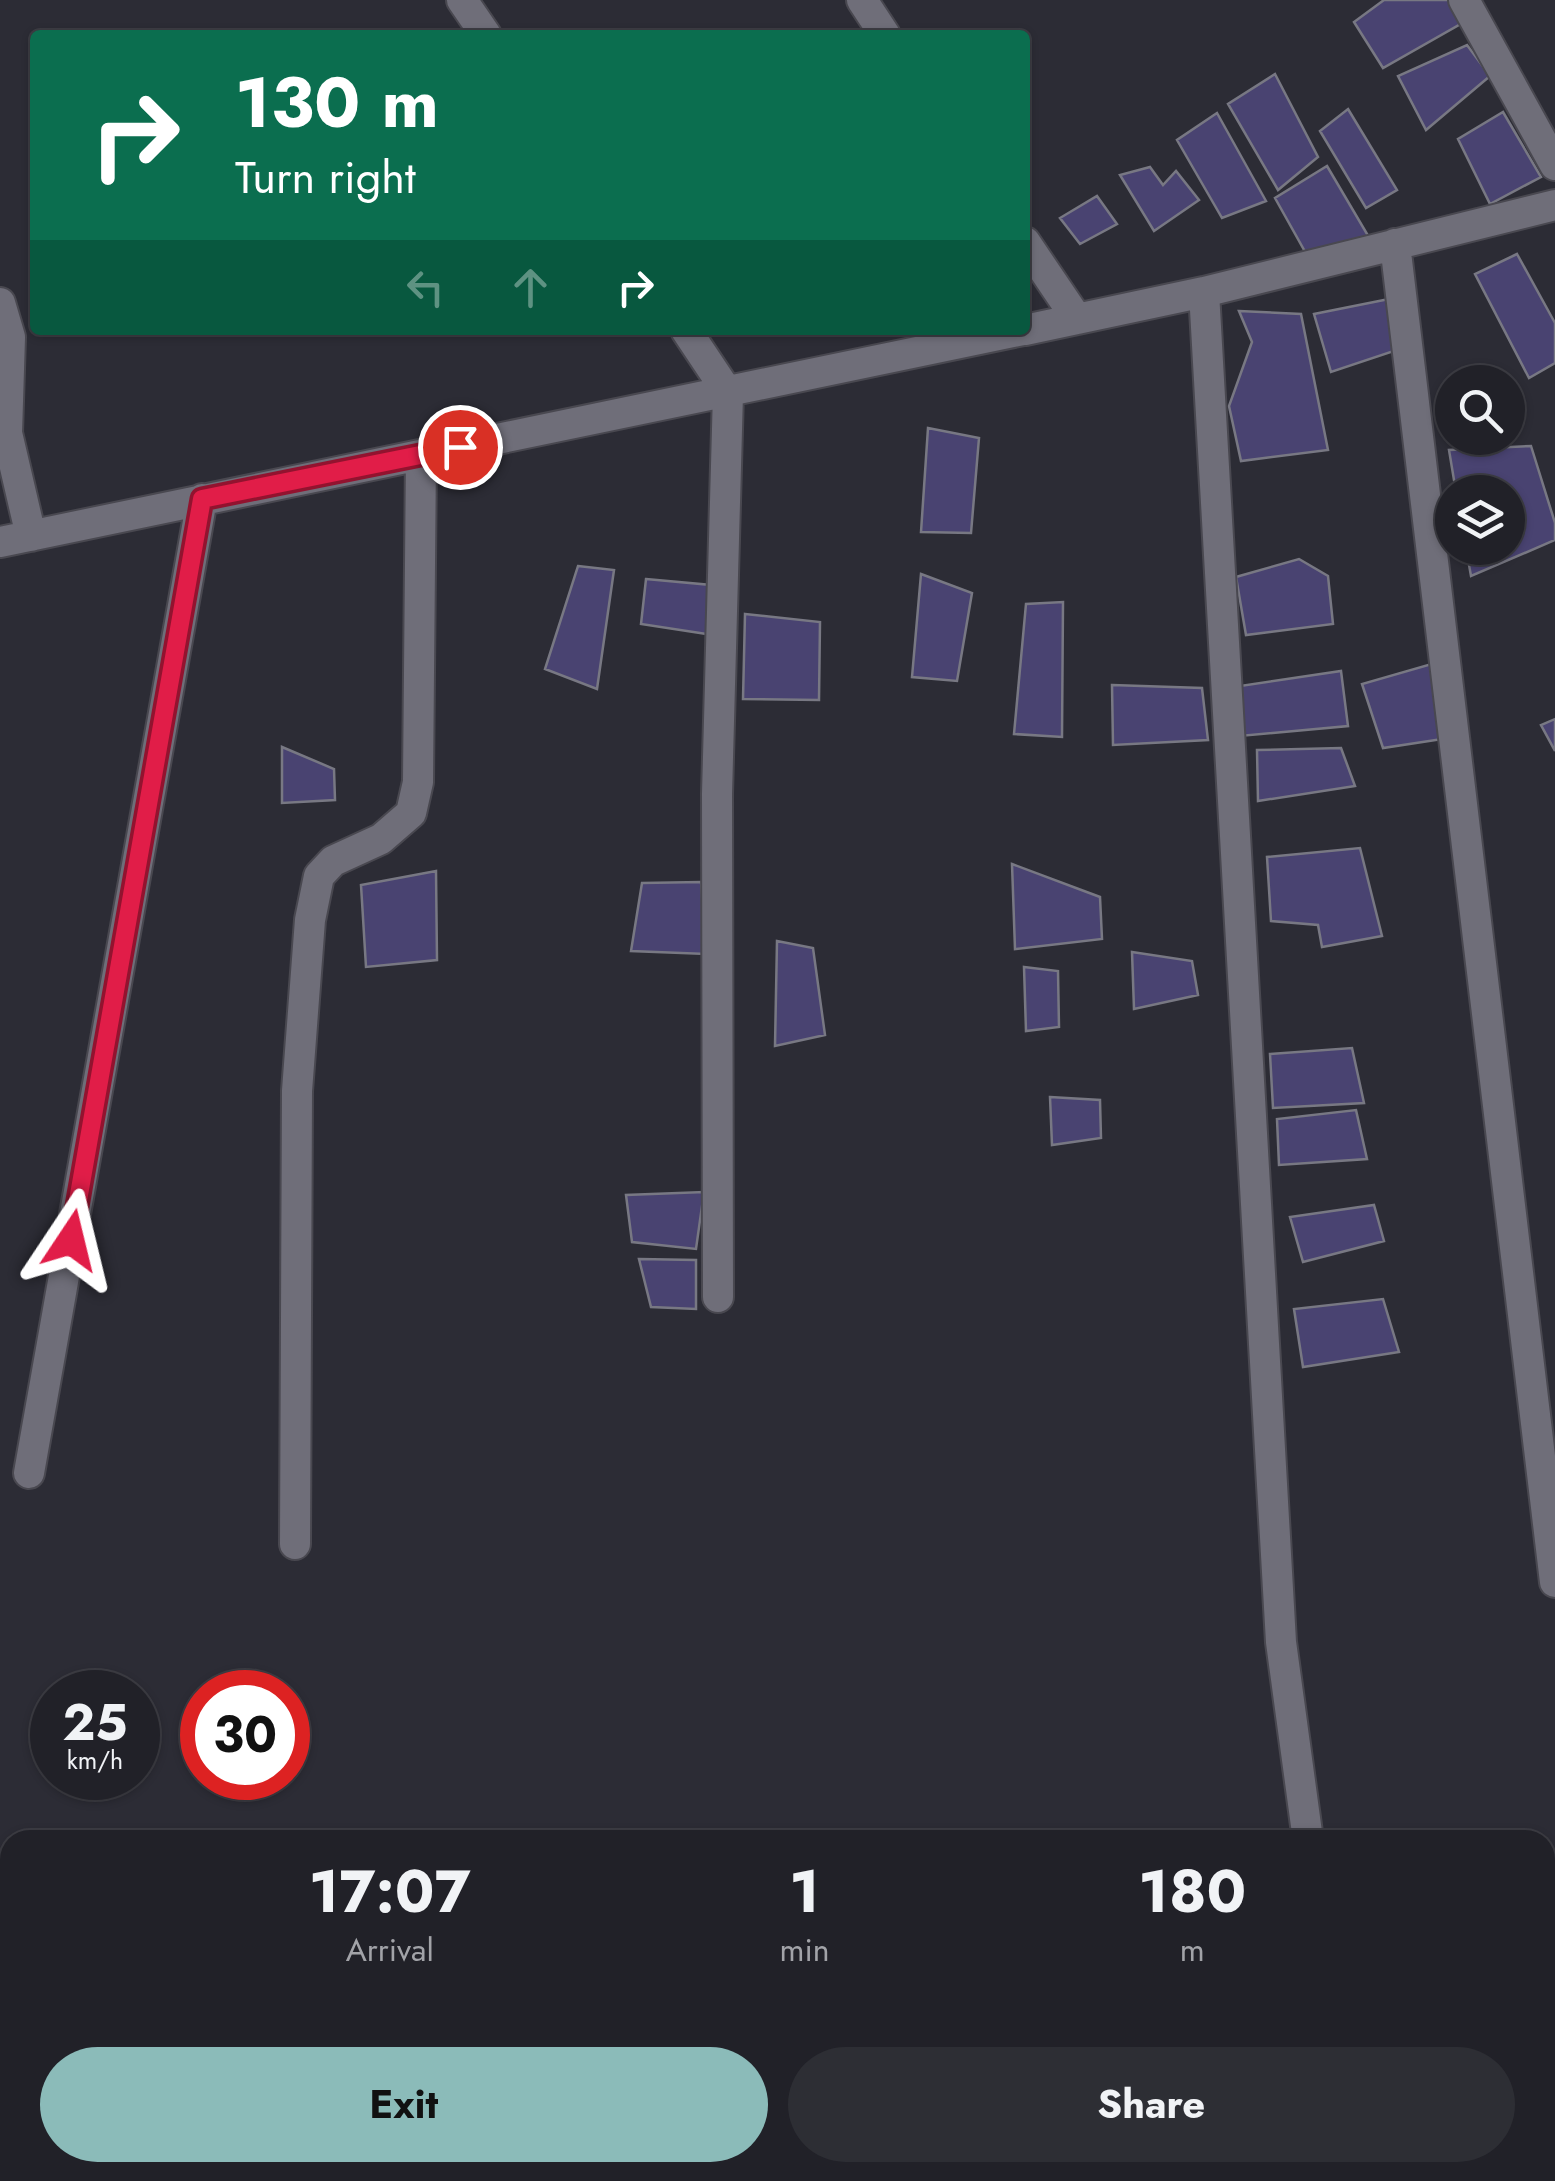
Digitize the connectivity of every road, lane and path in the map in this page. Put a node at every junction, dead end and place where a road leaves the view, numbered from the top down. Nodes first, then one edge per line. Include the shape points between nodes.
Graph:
1 (462, 0) edge
2 (862, 0) edge
3 (1464, 0) edge
4 (483, 30) edge
5 (882, 30) edge
6 (1555, 165) edge
7 (1555, 205) edge
8 (1395, 244) junction
9 (1030, 249) edge
10 (1204, 292) junction
11 (0, 303) edge
12 (1077, 319) junction
13 (1030, 329) edge
14 (689, 335) edge
15 (1000, 335) edge
16 (728, 392) junction
17 (421, 455) junction
18 (202, 499) junction
19 (31, 536) junction
20 (0, 542) edge
21 (718, 1297) dead end
22 (29, 1474) dead end
23 (295, 1544) dead end
24 (1555, 1582) edge
25 (1307, 1830) edge

1 - 4 street
2 - 5 street
3 - 6 street
7 - 8 street
8 - 10 street
8 - 24 street
9 - 12 street
10 - 12 street
10 - 25 street via 1281,1642
11 - 19 street via 10,337 7,433
12 - 13 street
14 - 16 street
15 - 16 street
16 - 17 street
16 - 21 street via 717,794
17 - 18 street
17 - 23 street via 418,782 411,812 380,839 333,861 319,876 310,920 297,1090
18 - 19 street
18 - 22 street
19 - 20 street

